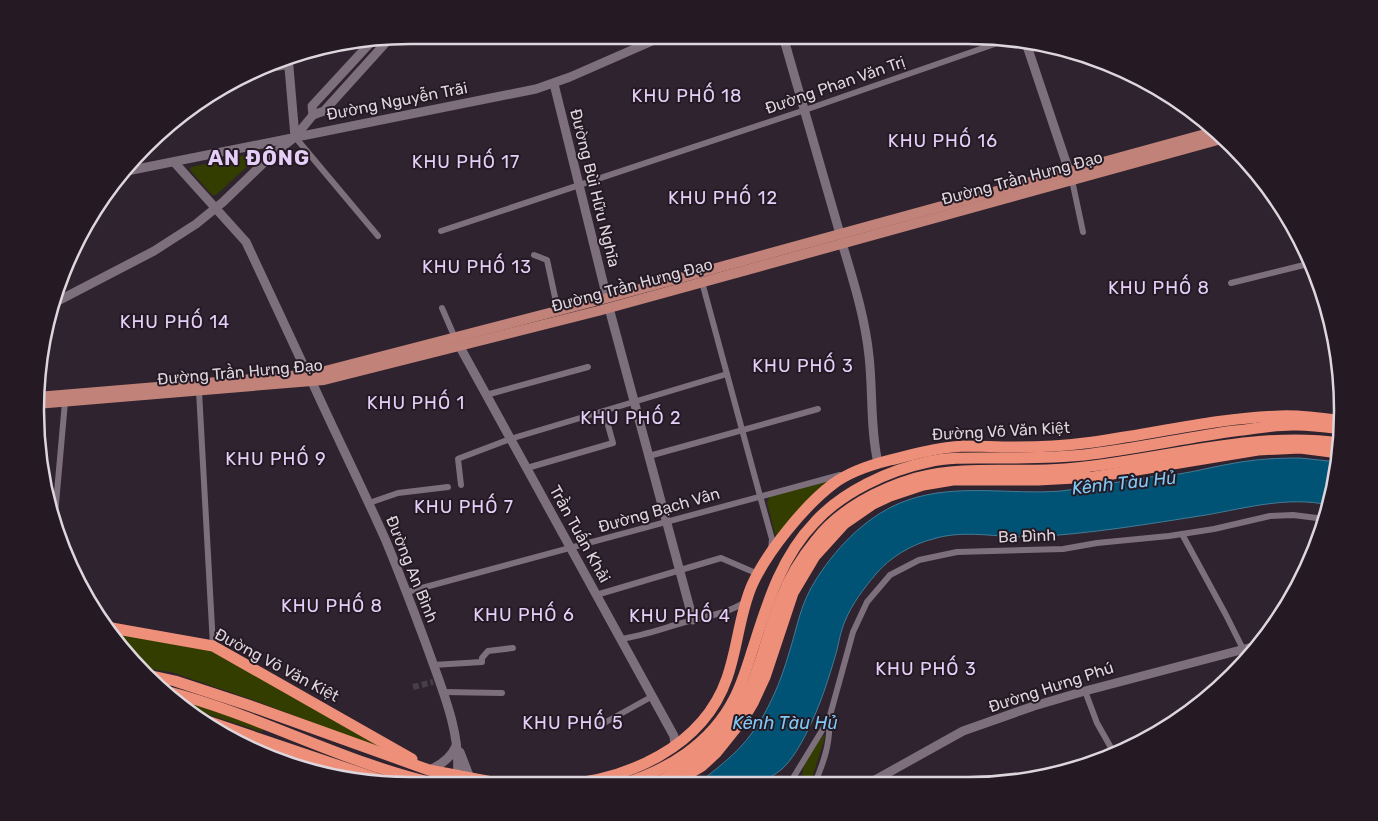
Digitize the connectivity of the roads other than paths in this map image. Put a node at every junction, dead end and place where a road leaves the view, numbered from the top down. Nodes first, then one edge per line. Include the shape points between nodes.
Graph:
1 (645, 44) edge
2 (785, 44) edge
3 (383, 45) edge
4 (992, 45) edge
5 (367, 47) edge
6 (1028, 49) edge
7 (289, 66) joint
8 (283, 67) edge
9 (554, 84) junction
10 (805, 110) junction
11 (313, 115) junction
12 (1208, 134) edge
13 (295, 137) junction
14 (1215, 140) edge
15 (1175, 147) junction
16 (174, 162) junction
17 (135, 170) edge
18 (1070, 175) junction
19 (579, 185) junction
20 (217, 207) junction
21 (442, 231) dead end
22 (1083, 232) dead end
23 (378, 236) dead end
24 (841, 239) junction
25 (534, 255) dead end
26 (1304, 265) edge
27 (701, 277) junction
28 (1231, 283) dead end
29 (61, 299) edge
30 (608, 303) junction
31 (442, 308) dead end
32 (558, 311) junction
33 (457, 342) junction
34 (588, 367) dead end
35 (727, 374) junction
36 (310, 378) junction
37 (199, 387) junction
38 (486, 395) junction
39 (45, 396) edge
40 (65, 402) junction
41 (634, 402) junction
42 (44, 403) edge
43 (818, 409) dead end
44 (604, 411) junction
45 (1334, 420) edge
46 (1333, 428) edge
47 (742, 430) junction
48 (510, 439) junction
49 (1332, 442) edge
50 (1331, 452) edge
51 (649, 456) junction
52 (878, 463) junction
53 (526, 468) junction
54 (861, 470) junction
55 (882, 477) junction
56 (462, 485) dead end
57 (448, 487) dead end
58 (888, 492) junction
59 (760, 496) junction
60 (369, 503) junction
61 (56, 505) edge
62 (1318, 518) edge
63 (666, 522) junction
64 (1182, 534) junction
65 (571, 548) junction
66 (770, 555) junction
67 (680, 571) junction
68 (758, 574) junction
69 (407, 592) junction
70 (596, 595) junction
71 (739, 611) junction
72 (693, 620) junction
73 (116, 629) edge
74 (620, 639) junction
75 (213, 646) junction
76 (1247, 647) edge
77 (513, 648) dead end
78 (1243, 648) junction
79 (433, 665) junction
80 (160, 678) edge
81 (1085, 691) junction
82 (444, 692) junction
83 (502, 693) dead end
84 (181, 696) edge
85 (651, 697) junction
86 (829, 719) junction
87 (225, 727) edge
88 (597, 727) dead end
89 (677, 741) junction
90 (456, 746) junction
91 (1111, 748) edge
92 (275, 751) edge
93 (309, 754) junction
94 (424, 768) junction
95 (366, 774) edge
96 (406, 777) edge
97 (446, 777) edge
98 (456, 777) edge
99 (469, 777) edge
100 (608, 777) edge
101 (644, 777) edge
102 (669, 777) edge
103 (684, 777) edge
104 (794, 777) edge
105 (817, 777) edge
106 (880, 777) edge

1 - 9 street, Đường Nguyễn Trãi
2 - 10 street
3 - 11 street via 324,111
4 - 10 street, Đường Phan Văn Trị
5 - 11 street via 312,106
6 - 18 street
7 - 8 street
7 - 13 street
9 - 13 street, Đường Nguyễn Trãi
9 - 19 street, Đường Bùi Hữu Nghĩa
10 - 19 street, Đường Phan Văn Trị
10 - 24 street
11 - 13 street
12 - 15 main road, Đường Trần Hưng Đạo
13 - 16 street, Đường Nguyễn Trãi
13 - 20 street
13 - 23 street
14 - 15 main road, Đường Trần Hưng Đạo
15 - 18 main road, Đường Trần Hưng Đạo
16 - 17 street, Đường Nguyễn Trãi
16 - 20 street, Đường An Bình
18 - 22 street
18 - 24 main road, Đường Trần Hưng Đạo
19 - 21 street, Đường Phan Văn Trị
19 - 30 street, Đường Bùi Hữu Nghĩa
20 - 29 street via 154,251
20 - 36 street, Đường An Bình via 246,242
24 - 27 main road, Đường Trần Hưng Đạo
24 - 52 street via 865,325
25 - 32 street via 548,260
26 - 28 street
27 - 30 main road, Đường Trần Hưng Đạo
27 - 35 street
30 - 32 main road, Đường Trần Hưng Đạo
30 - 33 main road, Đường Trần Hưng Đạo
30 - 41 street, Đường Bùi Hữu Nghĩa
31 - 33 street
32 - 33 main road, Đường Trần Hưng Đạo
33 - 36 main road, Đường Trần Hưng Đạo
33 - 38 street, Trần Tuấn Khải
34 - 38 street
35 - 41 street
35 - 47 street
36 - 37 main road, Đường Trần Hưng Đạo
36 - 60 street, Đường An Bình
37 - 39 main road, Đường Trần Hưng Đạo
37 - 40 main road, Đường Trần Hưng Đạo
37 - 75 street
38 - 48 street, Trần Tuấn Khải
40 - 42 main road, Đường Trần Hưng Đạo
40 - 61 street
41 - 44 street
41 - 51 street, Đường Bùi Hữu Nghĩa
43 - 47 street
44 - 48 street
44 - 53 street via 613,443
45 - 52 highway, Đường Võ Văn Kiệt via 1281,416 1225,421 1084,443 949,448
46 - 55 highway, Đường Võ Văn Kiệt via 1275,426 1083,455 946,459
47 - 51 street
47 - 59 street
48 - 53 street, Trần Tuấn Khải
48 - 56 street via 458,459
49 - 58 highway via 1274,440 1071,468 949,472 915,478
50 - 58 highway via 1300,448 1265,450 1094,477 953,480
51 - 63 street, Đường Bùi Hữu Nghĩa
52 - 54 highway, Đường Võ Văn Kiệt
52 - 55 highway
53 - 65 street, Trần Tuấn Khải
54 - 59 street, Đường Bạch Vân
54 - 66 highway, Đường Võ Văn Kiệt via 821,494
55 - 58 highway
55 - 101 highway, Đường Võ Văn Kiệt via 831,507 794,548 778,575 740,687 728,710 706,737 673,763
57 - 60 street via 398,493
58 - 102 highway via 870,496 843,514 817,539 782,596 754,678 737,713 716,741
58 - 103 highway via 844,524 815,556 793,593 753,703 732,735 709,759
59 - 63 street, Đường Bạch Vân
59 - 66 street via 772,539
60 - 69 street, Đường An Bình
62 - 64 street, Ba Đình via 1270,516
63 - 65 street, Đường Bạch Vân
63 - 67 street, Đường Bùi Hữu Nghĩa
64 - 78 street
64 - 86 street, Ba Đình via 1063,548 957,552 924,558 890,575 867,602 853,632
65 - 69 street, Đường Bạch Vân
65 - 70 street, Trần Tuấn Khải
66 - 68 highway, Đường Võ Văn Kiệt
67 - 68 street via 721,558
67 - 70 street
67 - 72 street, Đường Bùi Hữu Nghĩa
68 - 71 highway, Đường Võ Văn Kiệt
69 - 79 street, Đường An Bình
70 - 74 street, Trần Tuấn Khải
71 - 72 street
71 - 89 highway, Đường Võ Văn Kiệt via 731,665 722,690 709,711
72 - 74 street
73 - 75 highway, Đường Võ Văn Kiệt
74 - 85 street, Trần Tuấn Khải
75 - 94 highway, Đường Võ Văn Kiệt via 406,754
76 - 78 street, Đường Hưng Phú
77 - 79 street via 488,651 482,662
78 - 81 street, Đường Hưng Phú
79 - 82 street, Đường An Bình
80 - 94 highway, Đường Võ Văn Kiệt via 248,705
81 - 91 street via 1097,724
81 - 106 street, Đường Hưng Phú via 963,731
82 - 83 street
82 - 90 street, Đường An Bình
84 - 96 highway
85 - 88 street
85 - 89 street, Trần Tuấn Khải
86 - 104 street, Ba Đình
86 - 105 street, Ba Đình via 828,742
87 - 93 highway
89 - 100 highway, Đường Võ Văn Kiệt via 653,760
90 - 94 street via 444,762
90 - 98 street, Đường An Bình
90 - 99 street
92 - 93 highway
93 - 95 highway
94 - 97 highway, Đường Võ Văn Kiệt

